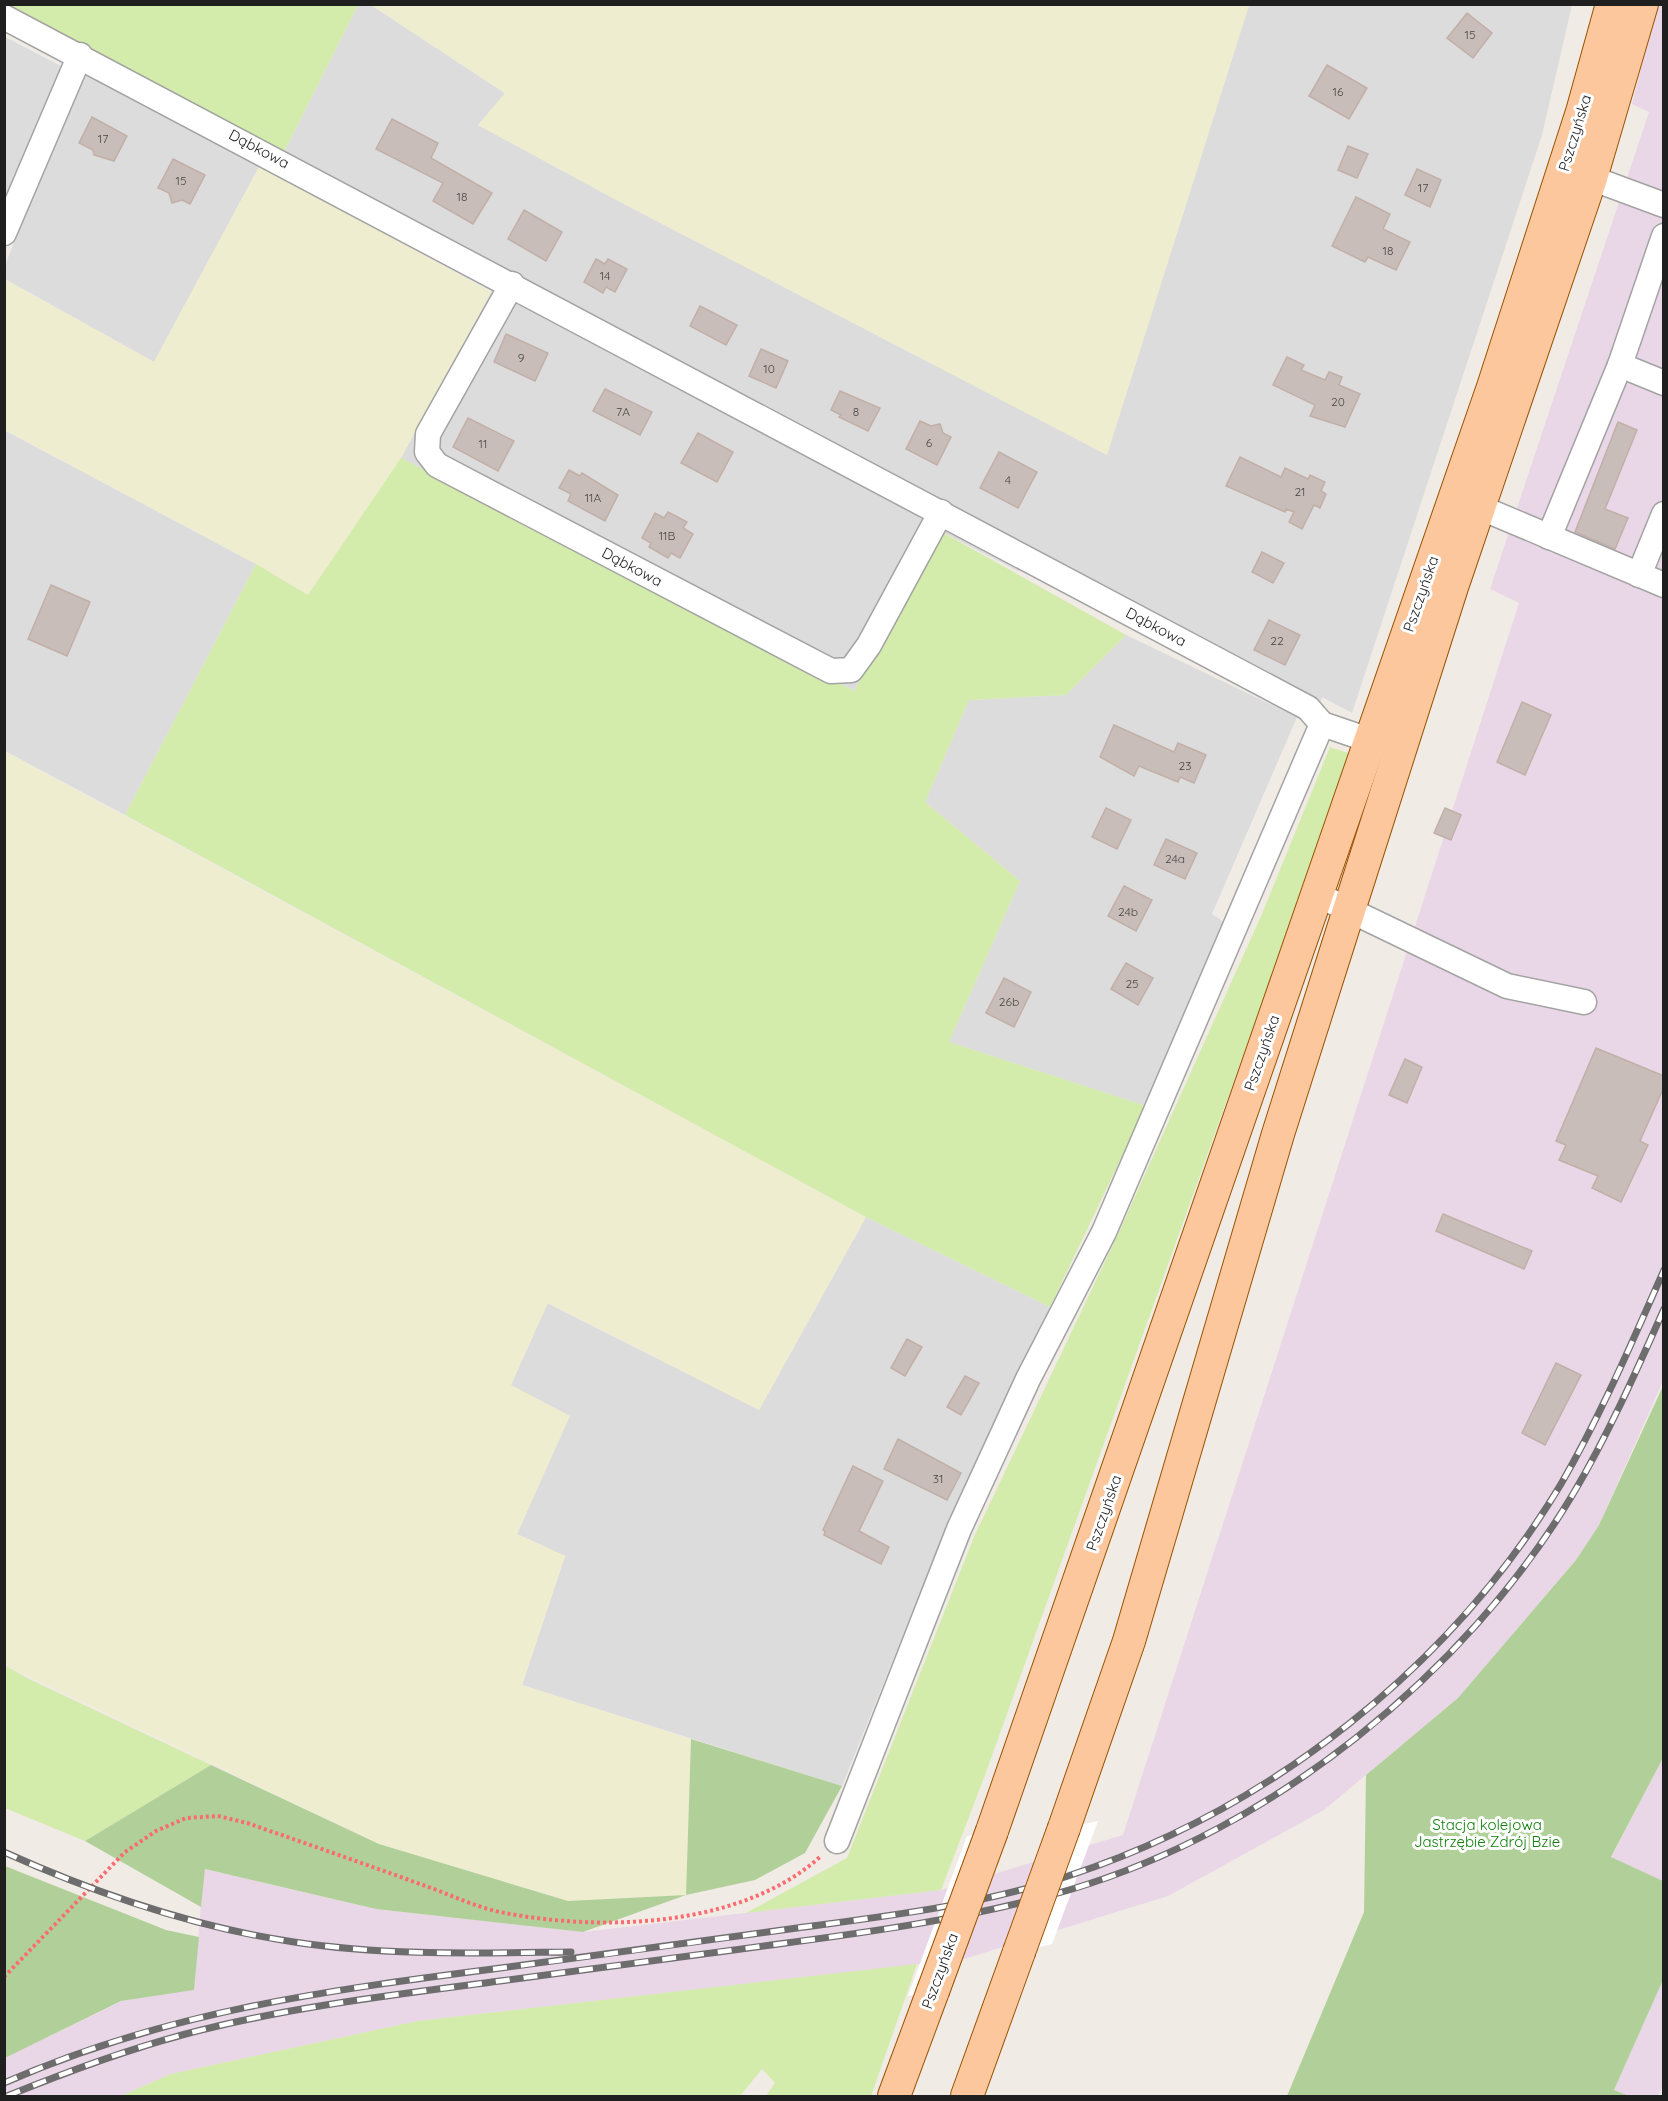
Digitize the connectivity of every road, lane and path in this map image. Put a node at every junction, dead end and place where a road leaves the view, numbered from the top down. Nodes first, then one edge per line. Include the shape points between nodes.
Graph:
1 (1612, 4) edge
2 (1642, 4) edge
3 (4, 17) edge
4 (80, 55) junction
5 (1591, 178) junction
6 (1664, 205) edge
7 (4, 233) edge
8 (1664, 236) edge
9 (512, 284) junction
10 (1620, 364) junction
11 (1664, 383) edge
12 (1479, 507) junction
13 (941, 513) junction
14 (1664, 514) edge
15 (1549, 537) junction
16 (1639, 575) junction
17 (1664, 585) edge
18 (1322, 724) junction
19 (1369, 740) junction
20 (1316, 894) junction
21 (1349, 910) junction
22 (1584, 1002) dead end
23 (837, 1841) joint
24 (4, 1977) edge
25 (894, 2097) edge
26 (967, 2097) edge

1 - 19 main road, Pszczyńska via 1582,112 1493,387
2 - 5 main road, Pszczyńska
3 - 4 street, Dąbkowa
4 - 7 street
4 - 9 street, Dąbkowa
5 - 6 street
5 - 12 main road, Pszczyńska
8 - 10 street
9 - 13 street, Dąbkowa
9 - 13 street, Dąbkowa via 428,434 427,452 437,465 831,671 851,670 869,645
10 - 11 street
10 - 15 street
12 - 15 street
12 - 21 main road, Pszczyńska
13 - 18 street, Dąbkowa via 1308,708
14 - 16 street
15 - 16 street
16 - 17 street
18 - 19 street, Dąbkowa
18 - 23 street via 1104,1232 1028,1379 959,1529
19 - 20 main road, Pszczyńska
20 - 21 street
20 - 25 main road, Pszczyńska, bridge via 992,1831
21 - 22 street via 1507,986
21 - 26 main road, Pszczyńska, bridge via 1278,1134 1129,1641
23 - 24 path via 801,1875 760,1894 717,1909 649,1923 503,1913 247,1823 218,1816 186,1818 156,1831 125,1852

